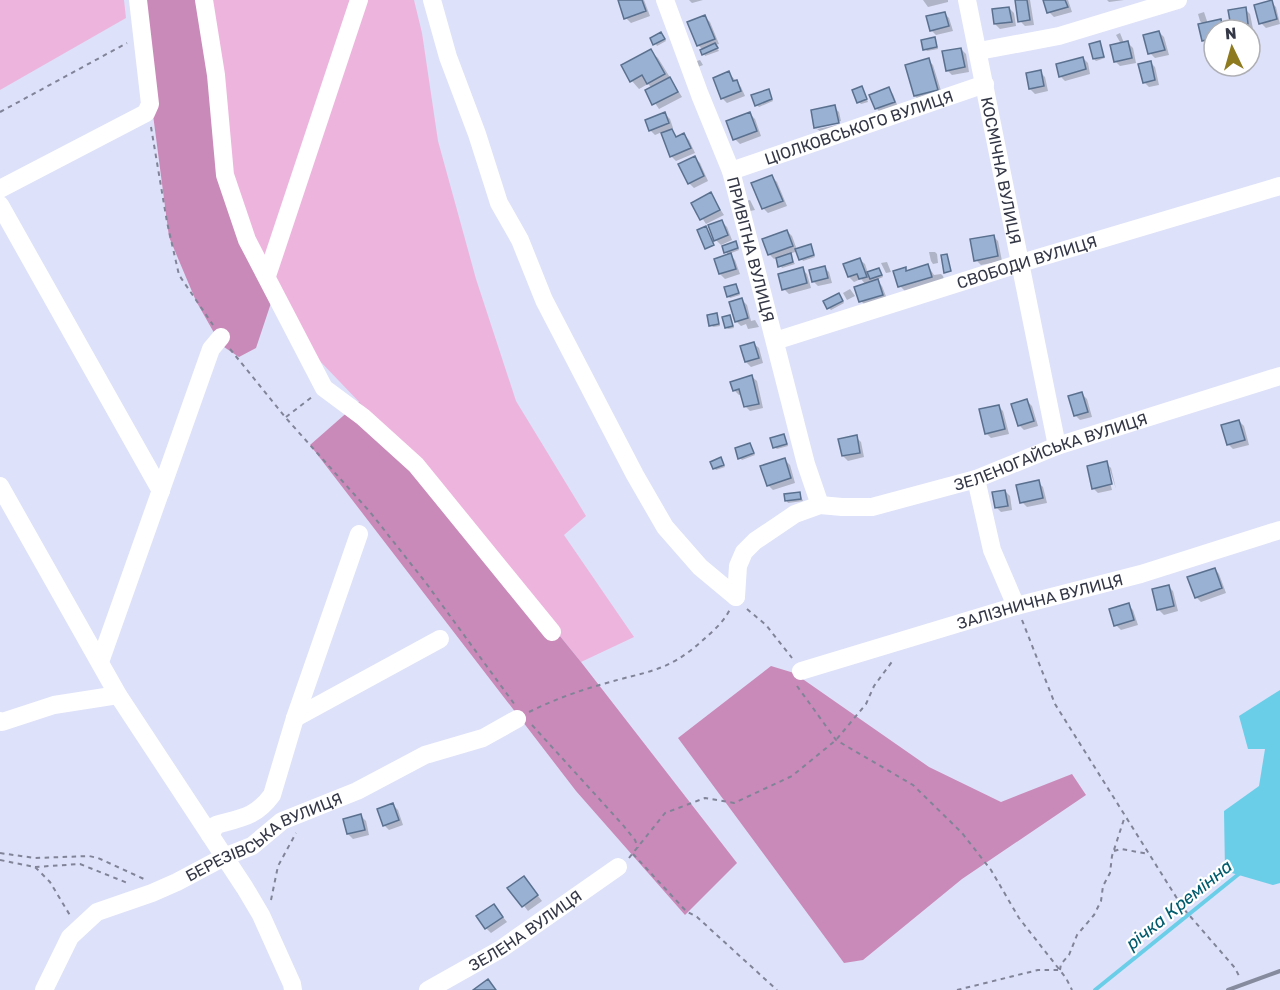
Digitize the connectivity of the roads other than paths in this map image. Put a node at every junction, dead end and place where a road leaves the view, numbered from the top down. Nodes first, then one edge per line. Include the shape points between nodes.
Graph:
1 (138, 0) edge
2 (204, 0) edge
3 (359, 0) edge
4 (432, 0) edge
5 (665, 0) edge
6 (967, 0) edge
7 (1178, 0) edge
8 (979, 51) junction
9 (985, 84) junction
10 (732, 171) junction
11 (1280, 186) edge
12 (0, 189) edge
13 (0, 205) edge
14 (1021, 263) junction
15 (267, 276) junction
16 (221, 337) road end
17 (775, 341) junction
18 (1280, 376) edge
19 (1057, 446) junction
20 (976, 479) junction
21 (0, 486) edge
22 (161, 491) junction
23 (820, 505) junction
24 (1280, 530) edge
25 (359, 534) dead end
26 (1016, 606) junction
27 (552, 632) dead end
28 (440, 639) dead end
29 (100, 662) junction
30 (801, 671) road end
31 (118, 695) junction
32 (520, 717) road end
33 (295, 718) junction
34 (0, 721) edge
35 (210, 835) junction
36 (224, 857) junction
37 (618, 867) dead end
38 (44, 990) edge
39 (293, 990) edge
40 (428, 990) edge

1 - 12 street via 150,104 146,113
2 - 15 street via 225,175 247,240
3 - 15 street
4 - 23 street via 499,203 520,240 544,300 665,527 700,567 736,597 738,566 744,552 795,514
5 - 10 street, ПРИВІТНА ВУЛИЦЯ
6 - 8 street, КОСМІЧНА ВУЛИЦЯ
7 - 8 street via 1059,36
8 - 9 street, КОСМІЧНА ВУЛИЦЯ
9 - 10 street, ЦІОЛКОВСЬКОГО ВУЛИЦЯ
9 - 14 street, КОСМІЧНА ВУЛИЦЯ
10 - 17 street, ПРИВІТНА ВУЛИЦЯ
11 - 14 street, СВОБОДИ ВУЛИЦЯ
13 - 22 street
14 - 17 street, СВОБОДИ ВУЛИЦЯ
14 - 19 street, КОСМІЧНА ВУЛИЦЯ
15 - 27 street via 324,388 416,465
16 - 22 street via 211,349
17 - 23 street, ПРИВІТНА ВУЛИЦЯ
18 - 19 street, ЗЕЛЕНОГАЙСЬКА ВУЛИЦЯ
19 - 20 street, ЗЕЛЕНОГАЙСЬКА ВУЛИЦЯ
20 - 23 street, ЗЕЛЕНОГАЙСЬКА ВУЛИЦЯ via 872,507
20 - 26 street via 992,550
21 - 29 street
22 - 29 street
24 - 26 street, ЗАЛІЗНИЧНА ВУЛИЦЯ via 1141,574
25 - 33 street
26 - 30 street, ЗАЛІЗНИЧНА ВУЛИЦЯ
28 - 33 street
29 - 31 street
31 - 34 street via 54,705
31 - 35 street
32 - 36 street, БЕРЕЗІВСЬКА ВУЛИЦЯ via 483,738 425,755 357,791 282,821 252,846
33 - 35 street via 267,803 252,816 216,825
35 - 36 street
36 - 38 street, БЕРЕЗІВСЬКА ВУЛИЦЯ via 97,912 70,937
36 - 39 street via 266,926
37 - 40 street, ЗЕЛЕНА ВУЛИЦЯ via 501,949

